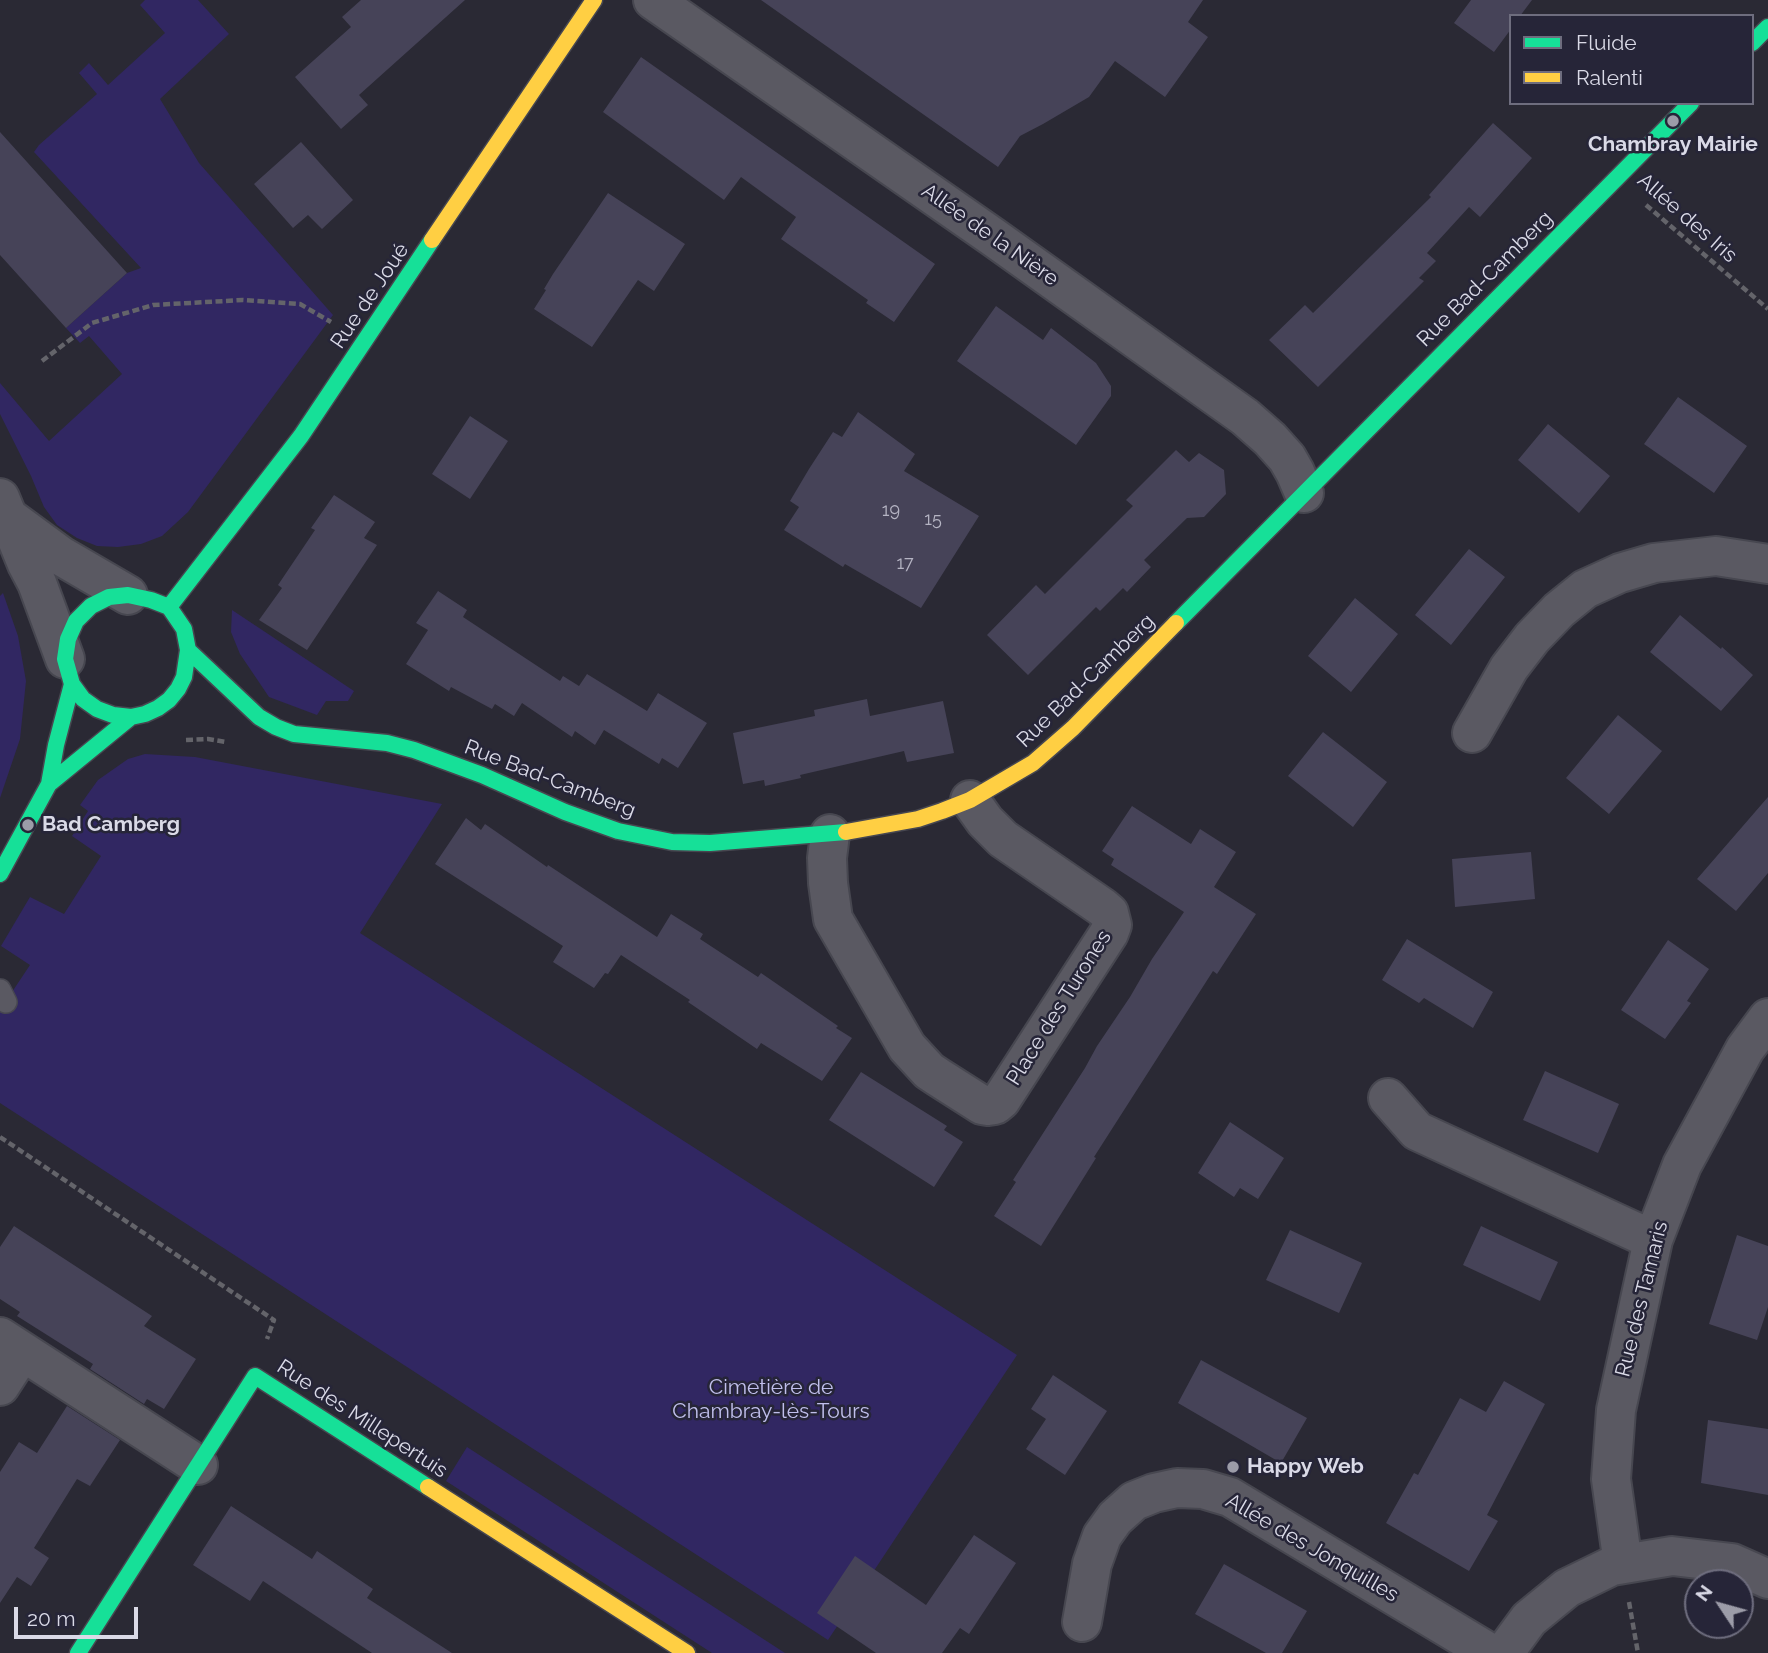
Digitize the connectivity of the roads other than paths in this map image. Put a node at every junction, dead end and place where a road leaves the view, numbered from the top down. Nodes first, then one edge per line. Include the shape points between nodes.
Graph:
1 (594, 0) edge
2 (653, 0) edge
3 (1768, 27) edge
4 (1754, 41) edge
5 (1689, 105) edge
6 (1304, 493) junction
7 (3, 507) edge
8 (1768, 564) edge
9 (128, 594) junction
10 (169, 607) junction
11 (188, 650) junction
12 (69, 672) junction
13 (131, 717) junction
14 (1472, 733) dead end
15 (49, 784) junction
16 (970, 800) junction
17 (830, 834) junction
18 (0, 874) edge
19 (1768, 1018) edge
20 (1388, 1098) dead end
21 (1653, 1240) junction
22 (11, 1344) edge
23 (0, 1386) edge
24 (198, 1465) junction
25 (1623, 1564) junction
26 (1768, 1579) edge
27 (1082, 1622) dead end
28 (78, 1653) edge
29 (687, 1653) edge
30 (1490, 1653) edge
31 (1504, 1653) edge

1 - 10 street, Rue de Joué via 301,436
2 - 6 street, Allée de la Nière via 1245,417 1287,458
3 - 4 street
5 - 6 street, Rue Bad-Camberg
6 - 16 street, Rue Bad-Camberg via 1073,728 1033,763
7 - 9 street via 61,556
7 - 12 street
8 - 14 street via 1716,556 1654,563 1585,589 1532,638
9 - 10 street
9 - 12 street via 108,597 76,621 68,639
10 - 11 street via 184,629
11 - 13 street via 184,677 169,700 158,709
11 - 17 street, Rue Bad-Camberg via 259,717 276,727 294,734 414,750 618,831 672,842 710,843
12 - 13 street via 83,699 97,709
12 - 15 street
13 - 15 street
15 - 18 street
16 - 17 street, Rue Bad-Camberg via 918,819
16 - 17 street, Place des Turones via 1003,839 1109,913 1112,925 995,1105 982,1105 938,1077 907,1047 832,919 827,859
19 - 21 street, Rue des Tamaris via 1745,1049 1682,1165
20 - 21 street via 1418,1131
21 - 25 street, Rue des Tamaris via 1616,1410 1611,1479
22 - 23 street
22 - 24 street
24 - 28 street, Rue des Millepertuis
24 - 29 street, Rue des Millepertuis via 255,1376
25 - 26 street via 1672,1556 1732,1563
25 - 31 street via 1567,1588 1529,1619
27 - 30 street, Allée des Jonquilles via 1092,1564 1102,1536 1115,1518 1154,1493 1203,1489 1230,1497

